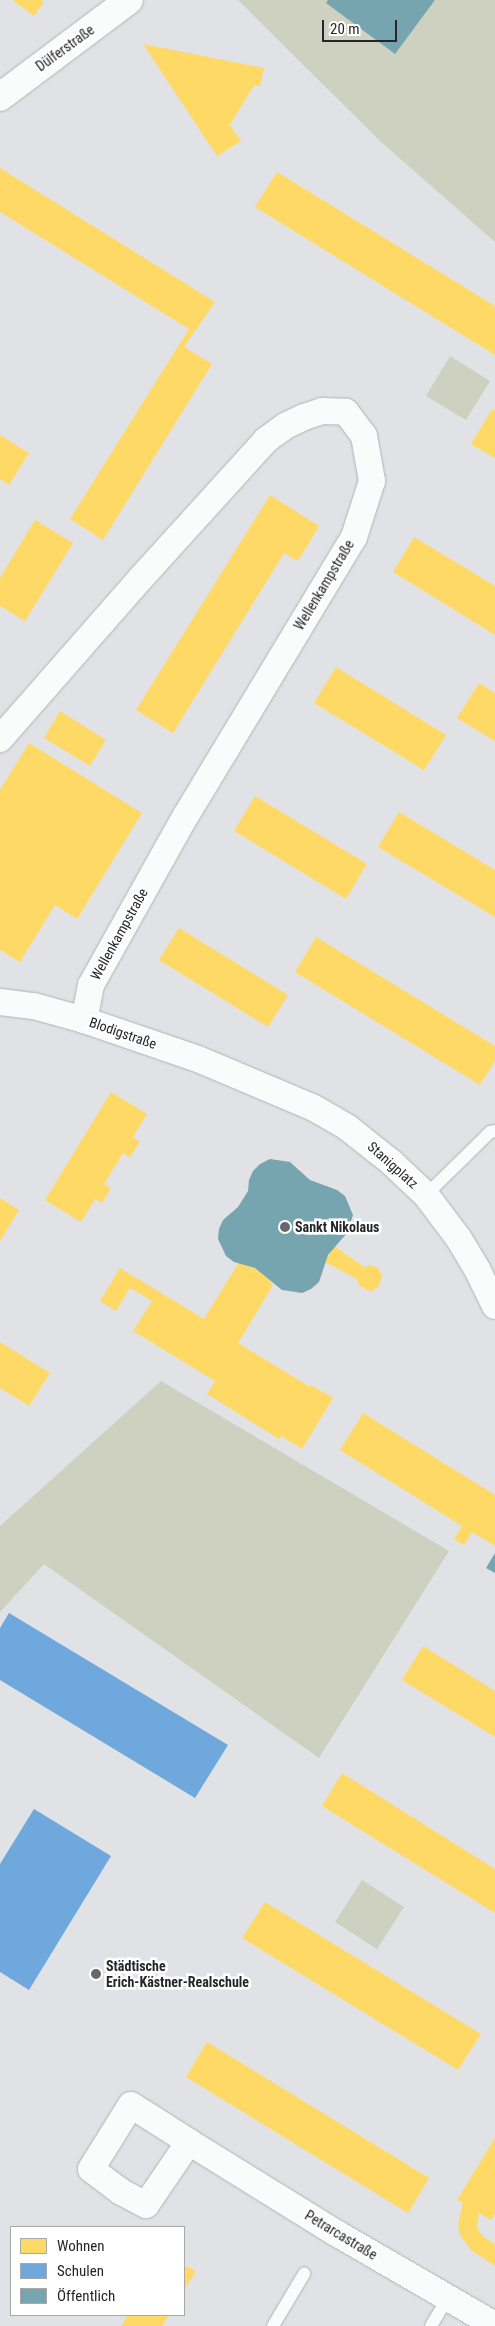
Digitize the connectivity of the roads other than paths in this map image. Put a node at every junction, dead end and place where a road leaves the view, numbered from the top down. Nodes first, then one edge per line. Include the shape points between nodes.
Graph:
1 (130, 0) edge
2 (0, 97) edge
3 (0, 739) edge
4 (0, 1002) edge
5 (84, 1020) junction
6 (242, 1077) joint
7 (495, 1131) edge
8 (426, 1195) junction
9 (495, 1306) edge
10 (189, 2142) dead end
11 (304, 2274) dead end
12 (448, 2298) junction
13 (495, 2325) edge
14 (272, 2326) edge
15 (431, 2326) edge

1 - 2 main road, Dülferstraße
3 - 5 street, Wellenkampstraße via 266,440 304,417 322,412 346,412 364,436 372,481 354,537 186,815 90,985
4 - 5 street, Blodigstraße via 34,1006
5 - 6 street, Blodigstraße via 198,1058
6 - 8 street, Stanigplatz via 314,1108 348,1128
7 - 8 lane via 490,1132
8 - 9 street, Stanigplatz via 464,1246
10 - 12 street, Petrarcastraße
11 - 14 lane
12 - 13 street, Petrarcastraße
12 - 15 lane

